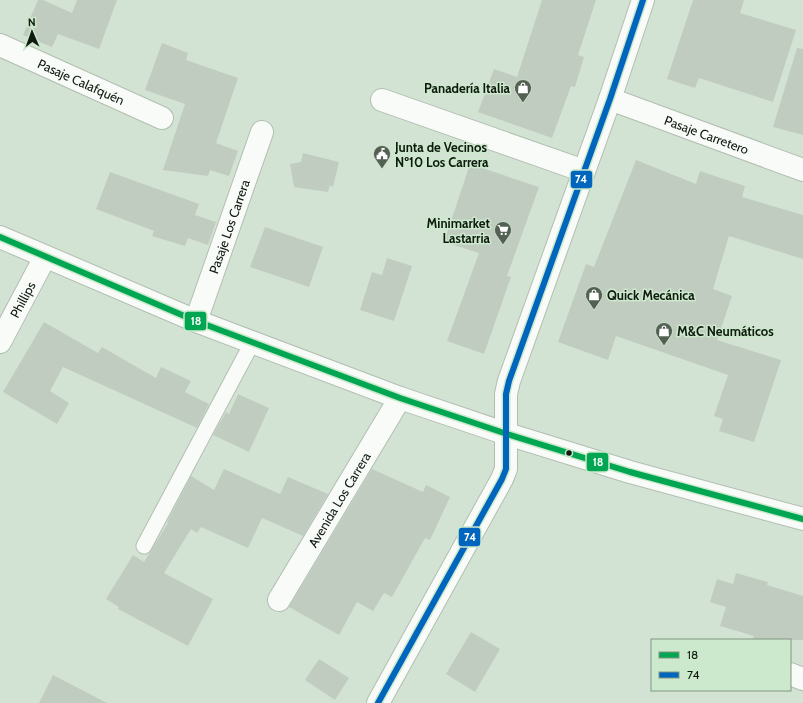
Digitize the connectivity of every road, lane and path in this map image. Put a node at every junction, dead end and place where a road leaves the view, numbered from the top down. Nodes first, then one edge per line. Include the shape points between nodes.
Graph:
1 (643, 0) edge
2 (0, 45) edge
3 (610, 99) junction
4 (382, 100) dead end
5 (162, 118) dead end
6 (262, 132) dead end
7 (803, 170) edge
8 (584, 171) junction
9 (0, 238) edge
10 (45, 258) junction
11 (196, 322) junction
12 (0, 342) edge
13 (252, 343) junction
14 (400, 398) junction
15 (507, 434) junction
16 (803, 519) edge
17 (144, 546) dead end
18 (279, 600) dead end
19 (791, 674) edge
20 (803, 679) edge
21 (378, 703) edge

1 - 3 street
2 - 5 street, Pasaje Calafquén
3 - 7 street, Pasaje Carretero
3 - 8 street
4 - 8 street
6 - 11 street, Pasaje Los Carrera
8 - 15 street via 509,381 506,394
9 - 10 street
10 - 11 street
10 - 12 street, Phillips
11 - 13 street
13 - 14 street
13 - 17 lane
14 - 15 street
14 - 18 street, Avenida Los Carrera
15 - 16 street via 630,472
15 - 21 street via 506,469 502,479
19 - 20 street

